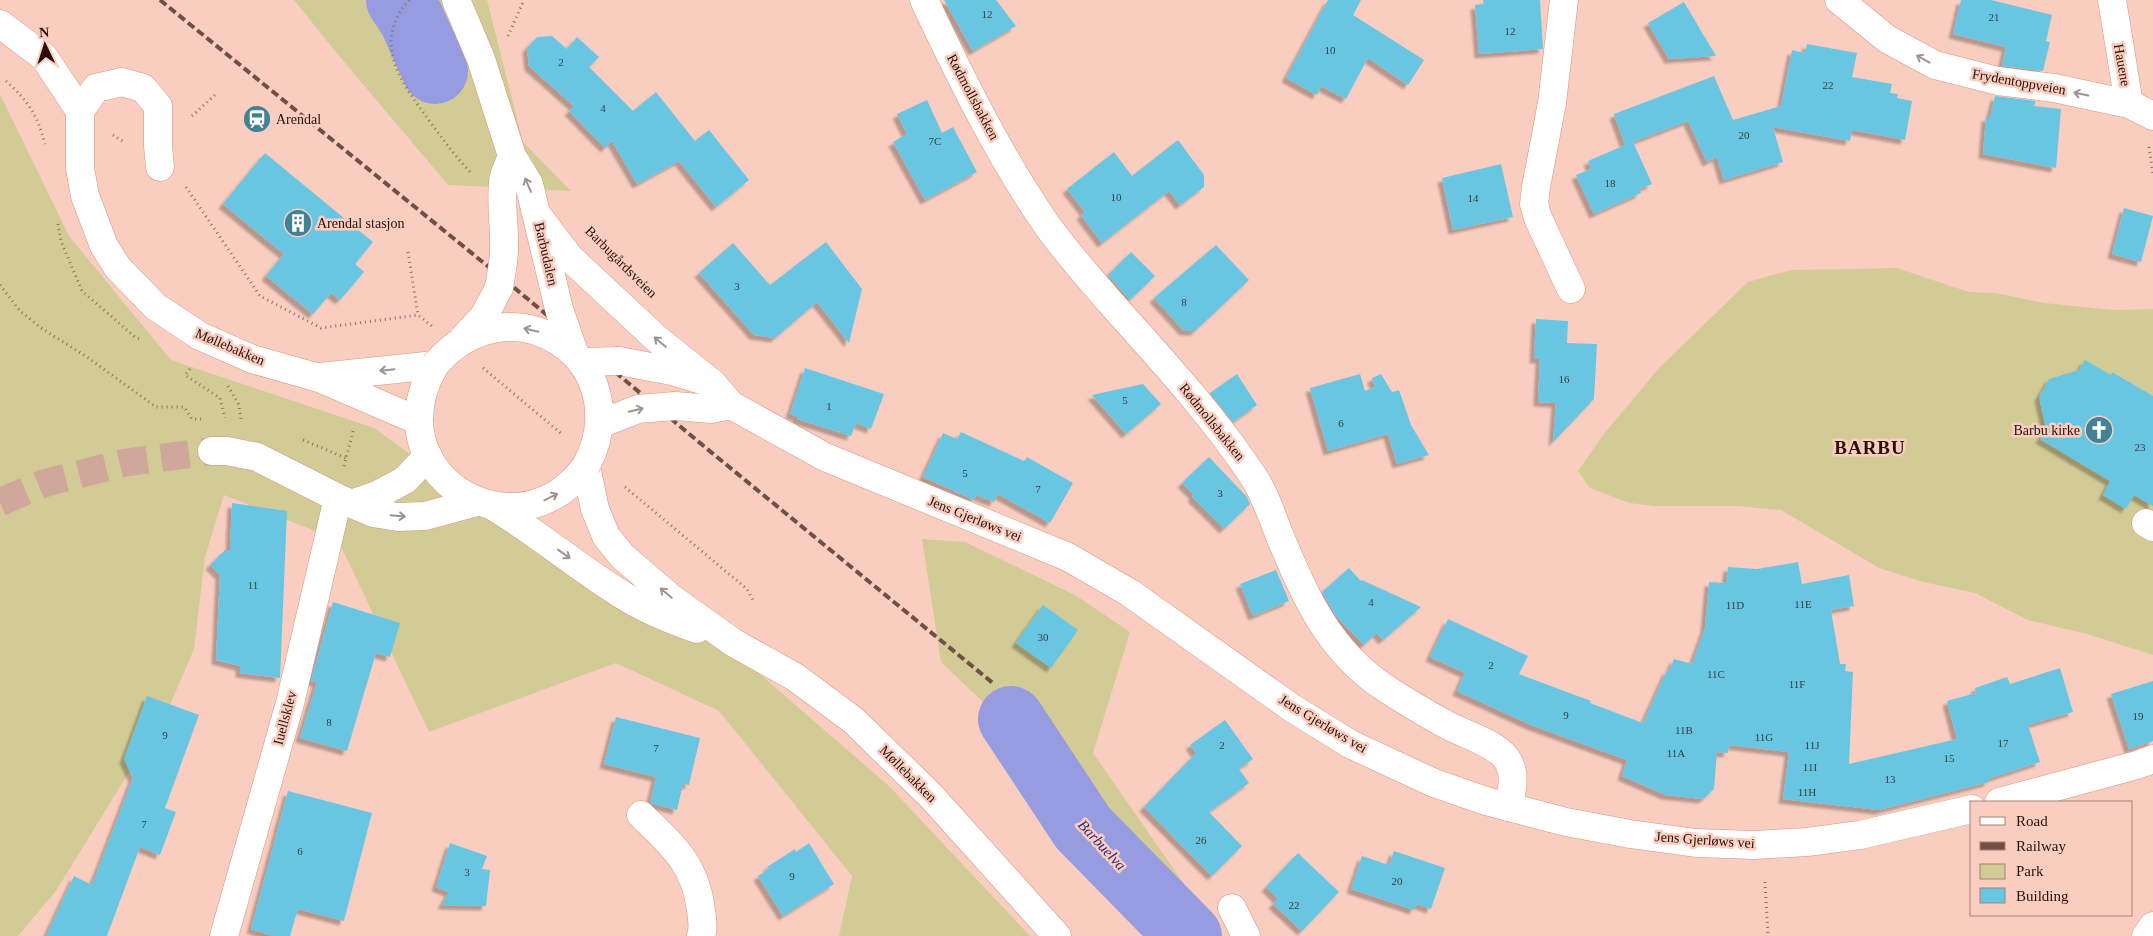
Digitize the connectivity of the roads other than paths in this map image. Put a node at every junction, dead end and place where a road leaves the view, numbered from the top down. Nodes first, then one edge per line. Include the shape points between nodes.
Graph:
1 (456, 0) edge
2 (924, 0) edge
3 (1564, 0) edge
4 (1838, 0) edge
5 (2112, 0) edge
6 (0, 24) edge
7 (2129, 104) junction
8 (80, 111) junction
9 (2153, 116) edge
10 (159, 156) road end
11 (512, 156) junction
12 (538, 216) junction
13 (1571, 289) dead end
14 (462, 340) junction
15 (578, 358) junction
16 (435, 365) junction
17 (318, 378) junction
18 (712, 383) junction
19 (731, 405) junction
20 (419, 421) junction
21 (600, 424) junction
22 (212, 450) tunnel mouth
23 (428, 456) junction
24 (586, 466) junction
25 (344, 501) junction
26 (486, 504) junction
27 (734, 643) junction
28 (2153, 759) edge
29 (2003, 801) edge
30 (1508, 807) junction
31 (1970, 809) edge
32 (641, 815) dead end
33 (1232, 908) dead end
34 (2153, 926) edge
35 (224, 936) edge
36 (701, 936) edge
37 (1057, 936) edge
38 (1246, 936) edge
39 (2146, 936) edge

1 - 11 main road, Barbudalen via 481,59
2 - 30 main road, Rødmollsbakken via 998,144 1042,219 1075,262 1192,396 1254,477 1311,606 1330,634 1353,663 1385,688 1506,757 1512,771
3 - 13 main road via 1552,103 1534,204
7 -> 4 main road, Frydentoppveien via 2054,88 1998,81 1935,65 1887,39
5 - 7 main road, Hauene
6 - 8 main road via 44,57
7 - 9 main road, Hauene
8 - 10 main road via 96,88 122,82 143,88 158,106
8 - 17 main road, Møllebakken via 80,168 85,196 104,246 118,268 156,307 200,336 252,359
12 -> 11 main road, Barbudalen via 529,184
11 - 14 main road, bridge via 503,180 506,245 499,288 484,316
12 - 15 main road, Barbudalen, bridge via 558,309
18 -> 12 main road, Jens Gjerløws vei via 656,339 570,258
15 -> 14 main road, bridge via 562,343 530,329 495,328
14 - 16 main road, bridge
15 - 18 main road, bridge via 619,361
15 - 21 main road, Barbudalen, bridge via 597,395
16 -> 17 main road, Møllebakken
16 - 20 main road, Møllebakken via 422,392
17 - 20 main road, Møllebakken
18 - 19 main road, Jens Gjerløws vei
21 -> 19 main road, bridge via 638,409 675,406 710,410
19 - 30 main road, Jens Gjerløws vei via 825,457 1068,556 1130,593 1292,708 1350,744 1434,782
20 - 23 main road, Møllebakken
21 - 24 main road, bridge
22 - 25 main road via 257,456
23 - 25 main road via 405,480 377,495
23 - 26 main road, Møllebakken via 448,484
26 -> 24 main road via 516,508 543,501 572,482
27 -> 24 main road, Møllebakken via 671,598 622,556 606,536 595,509
25 -> 26 main road via 373,513 407,517
25 - 35 main road, Iuellsklev
26 -> 27 main road, Møllebakken via 523,524 621,594 673,620
27 - 37 main road, Møllebakken via 795,677 853,720 931,796
28 - 29 main road
30 - 31 main road, Jens Gjerløws vei via 1630,834 1696,843 1754,845 1860,835
32 - 36 main road via 681,854 699,891
33 - 38 main road
34 - 39 main road

